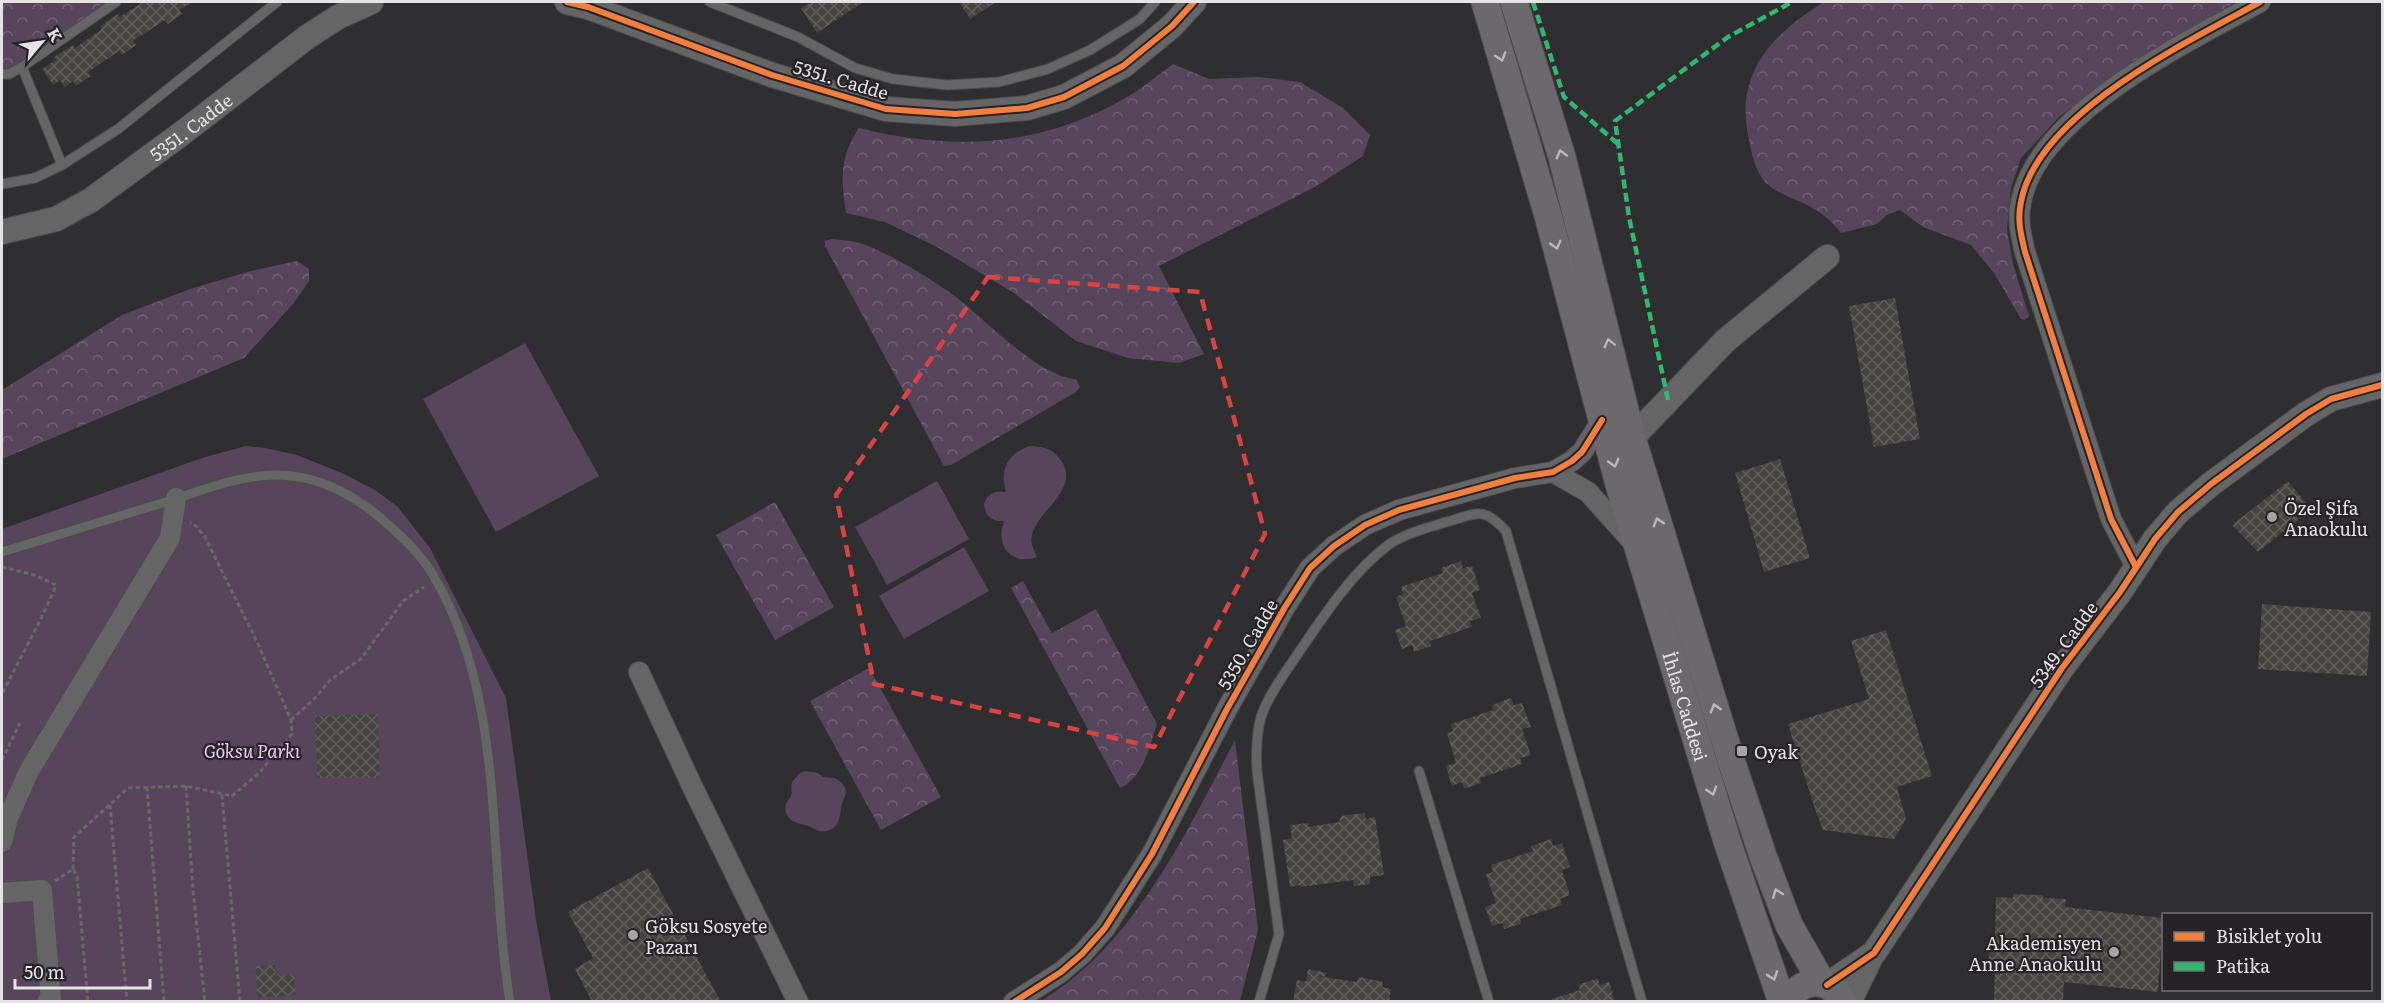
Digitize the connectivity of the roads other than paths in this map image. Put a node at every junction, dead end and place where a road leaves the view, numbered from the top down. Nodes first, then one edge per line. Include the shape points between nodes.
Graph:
1 (116, 2) edge
2 (277, 2) edge
3 (371, 2) edge
4 (567, 2) edge
5 (710, 2) edge
6 (1155, 2) edge
7 (1194, 2) edge
8 (1485, 2) edge
9 (1514, 2) edge
10 (2260, 2) edge
11 (734, 6) edge
12 (22, 67) junction
13 (2, 74) edge
14 (62, 165) junction
15 (2, 184) edge
16 (2, 232) edge
17 (1827, 257) dead end
18 (2382, 385) edge
19 (1608, 409) junction
20 (1632, 438) junction
21 (1553, 472) junction
22 (176, 498) junction
23 (1639, 549) junction
24 (2, 552) edge
25 (2136, 567) junction
26 (639, 672) dead end
27 (1419, 771) dead end
28 (2, 842) edge
29 (2, 893) edge
30 (1874, 953) junction
31 (1831, 990) edge
32 (47, 1002) edge
33 (510, 1002) edge
34 (798, 1002) edge
35 (1014, 1002) edge
36 (1259, 1002) edge
37 (1489, 1002) edge
38 (1642, 1002) edge
39 (1782, 1002) edge
40 (1788, 1002) edge
41 (1849, 1002) edge

1 - 12 lane
2 - 14 lane via 118,129
3 - 16 street, 5351. Cadde via 307,37 91,200 56,219
4 - 7 street, 5351. Cadde via 772,75 886,109 956,114 1027,108 1064,97 1123,66 1172,26
5 - 11 lane
6 - 11 lane via 1140,19 1090,50 1048,69 999,82 947,85 893,79 855,68
8 -> 19 main road
19 -> 9 main road via 1562,157
10 - 25 street via 2153,63 2093,103 2039,160 2021,201 2018,223 2028,263 2111,519
12 - 13 lane
12 - 14 lane
14 - 15 lane via 35,178
17 - 20 street via 1725,341
18 - 25 street, 5349. Cadde via 2331,399 2296,421 2178,512
19 - 20 main road, İhlas Caddesi
19 - 21 street, 5350. Cadde via 1582,452
19 -> 23 main road, İhlas Caddesi
31 -> 20 main road, İhlas Caddesi via 1789,925 1764,859
21 - 23 street via 1588,492
21 - 35 street, 5350. Cadde via 1515,478 1399,510 1365,525 1310,568 1227,709 1152,854 1105,928 1061,972
22 - 24 lane
22 - 28 street via 170,538 29,771
22 - 33 lane via 233,481 275,475 308,478 366,505 400,535 436,581 454,616 470,663 485,736
23 -> 39 main road, İhlas Caddesi via 1728,844
25 - 30 street, 5349. Cadde via 2062,668
26 - 34 street
27 - 37 lane
29 - 32 street via 42,890 51,1001
30 - 31 street, 5349. Cadde
30 - 41 street
31 - 40 main road via 1812,982 1802,985
36 - 38 lane via 1279,934 1257,771 1262,715 1328,609 1372,559 1407,534 1483,513 1492,516 1506,531

